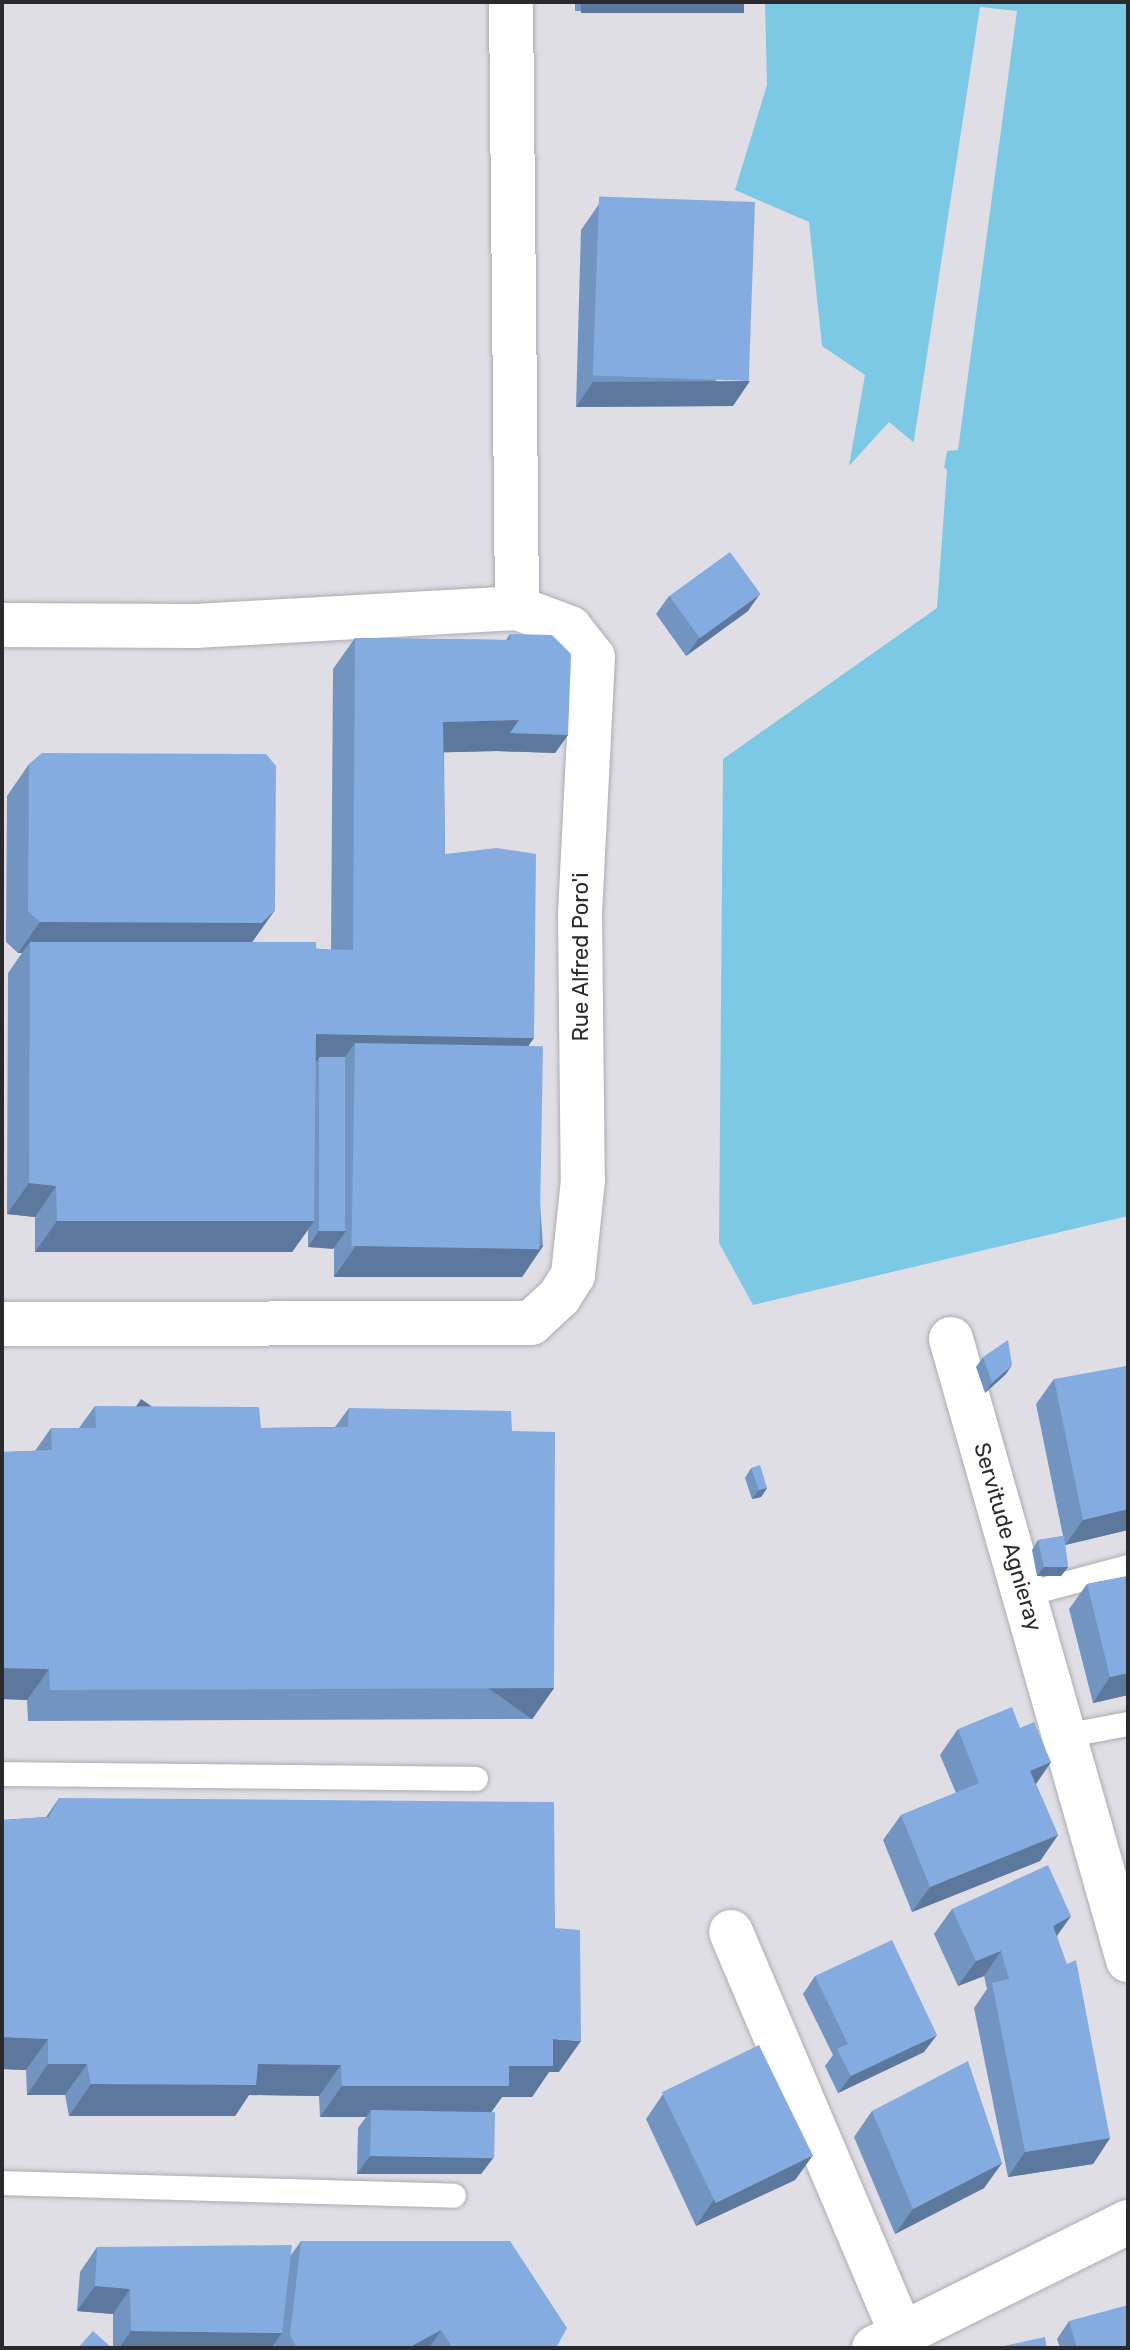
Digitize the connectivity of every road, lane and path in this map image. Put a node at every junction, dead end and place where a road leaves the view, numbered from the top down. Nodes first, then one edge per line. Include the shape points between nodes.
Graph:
1 (511, 2) edge
2 (517, 608) junction
3 (2, 625) edge
4 (2, 1324) edge
5 (951, 1339) dead end
6 (1128, 1567) edge
7 (1024, 1595) junction
8 (1128, 1724) edge
9 (1064, 1736) junction
10 (2, 1774) edge
11 (476, 1779) dead end
12 (731, 1932) dead end
13 (1128, 1960) edge
14 (2, 2183) edge
15 (454, 2196) dead end
16 (1128, 2222) edge
17 (901, 2339) edge

1 - 2 street
2 - 3 street, Rue Alfred Poro'i via 195,626
2 - 4 street, Rue Alfred Poro'i via 570,628 593,657 580,901 583,1180 573,1275 559,1297 531,1323
5 - 7 street, Servitude Agnieray
6 - 7 lane
7 - 9 street, Servitude Agnieray
8 - 9 lane
9 - 13 street, Servitude Agnieray
10 - 11 lane
12 - 17 street via 796,2101
14 - 15 lane
16 - 17 street

